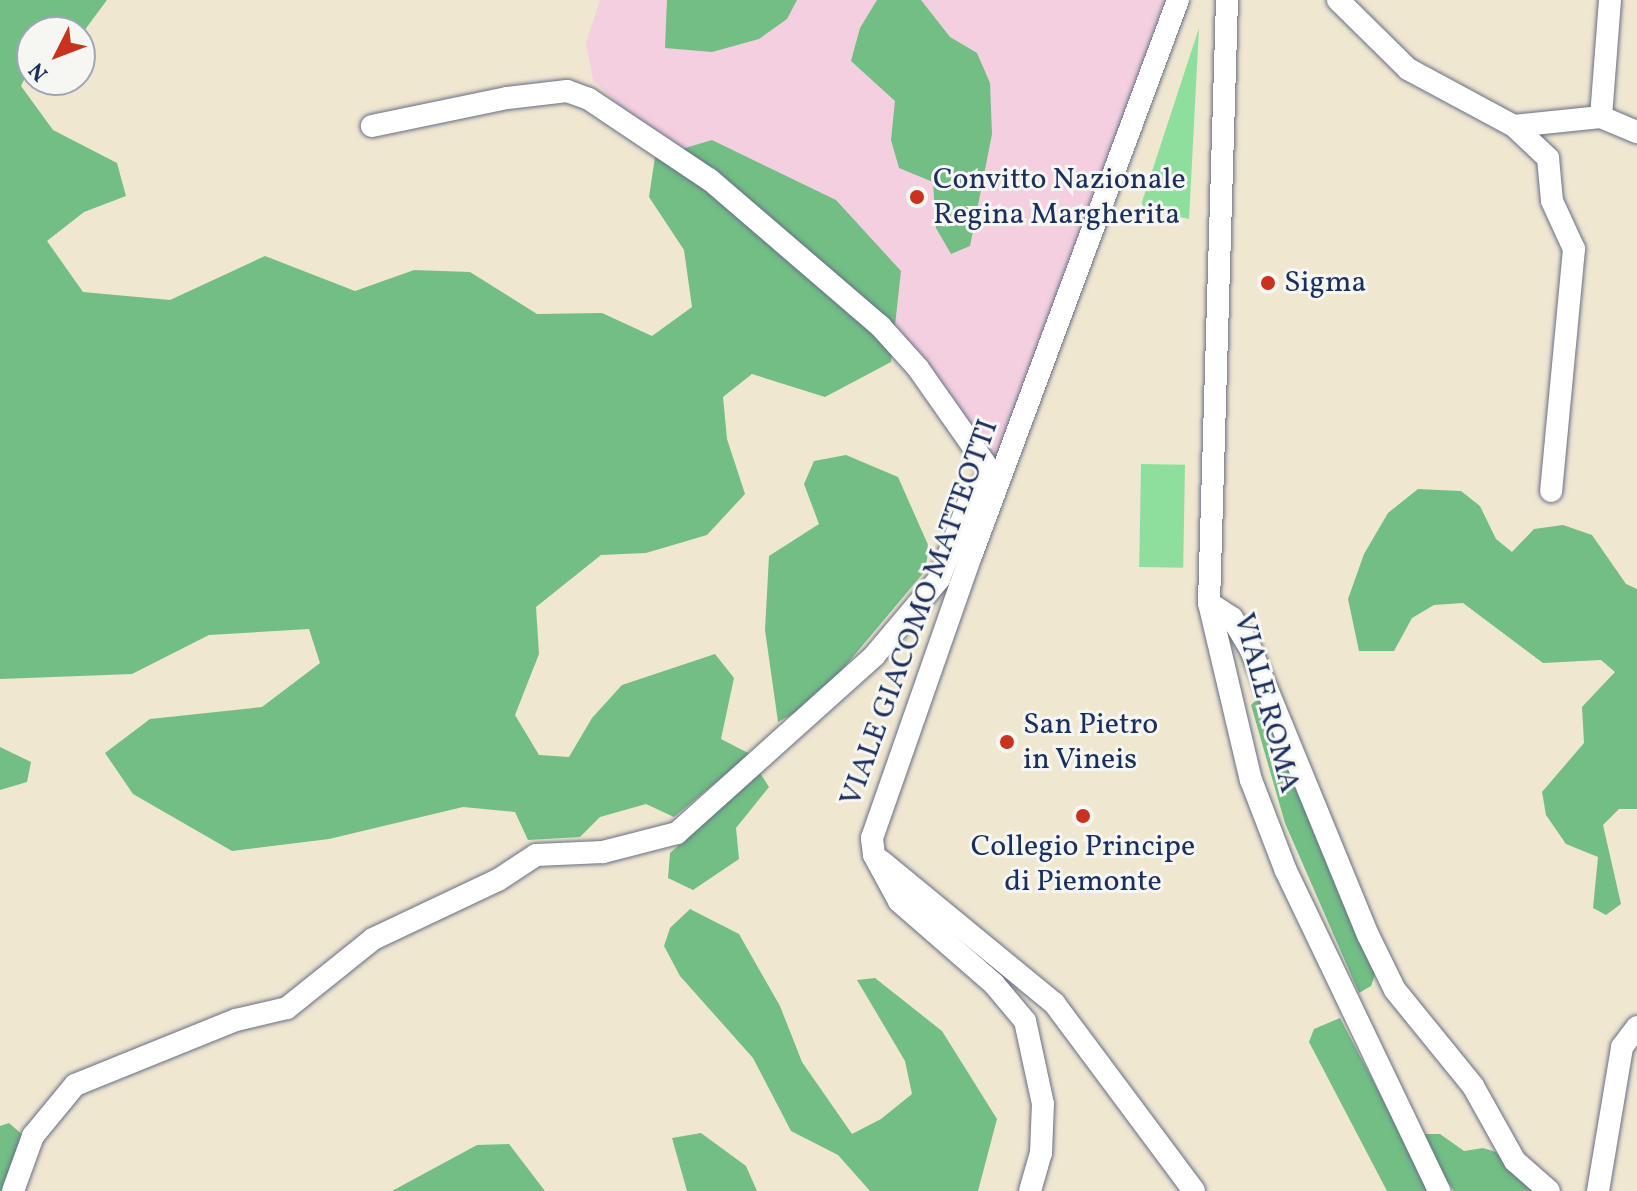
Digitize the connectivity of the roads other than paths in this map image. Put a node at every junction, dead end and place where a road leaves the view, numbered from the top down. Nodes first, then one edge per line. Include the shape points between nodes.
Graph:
1 (1178, 0) edge
2 (1227, 0) edge
3 (1338, 0) edge
4 (1610, 0) edge
5 (1601, 117) junction
6 (372, 126) dead end
7 (1514, 126) junction
8 (1637, 132) edge
9 (998, 482) junction
10 (1551, 491) dead end
11 (1209, 603) junction
12 (874, 855) junction
13 (1637, 1027) edge
14 (13, 1191) edge
15 (1030, 1191) edge
16 (1194, 1191) edge
17 (1439, 1191) edge
18 (1549, 1191) edge
19 (1598, 1191) edge

1 - 9 street, VIALE GIACOMO MATTEOTTI
2 - 11 street, VIALE ROMA
3 - 7 street via 1408,69
4 - 5 street
5 - 7 street
5 - 8 street
6 - 9 street via 507,98 567,91 589,99 710,180 880,326 918,368
7 - 10 street via 1548,158 1552,201 1574,249
9 - 12 street, VIALE GIACOMO MATTEOTTI via 875,817
9 - 14 street via 973,492 939,579 874,656 677,833 603,852 536,855 498,880 373,939 287,1008 236,1020 75,1085 33,1136
11 - 17 street, VIALE ROMA via 1251,780 1286,871
11 - 18 street via 1224,609 1251,650 1395,990 1473,1086 1515,1161
12 - 15 street via 899,901 994,984 1025,1021 1043,1104 1041,1153
12 - 16 street, VIALE GIACOMO MATTEOTTI via 1054,1003
13 - 19 street via 1622,1047

